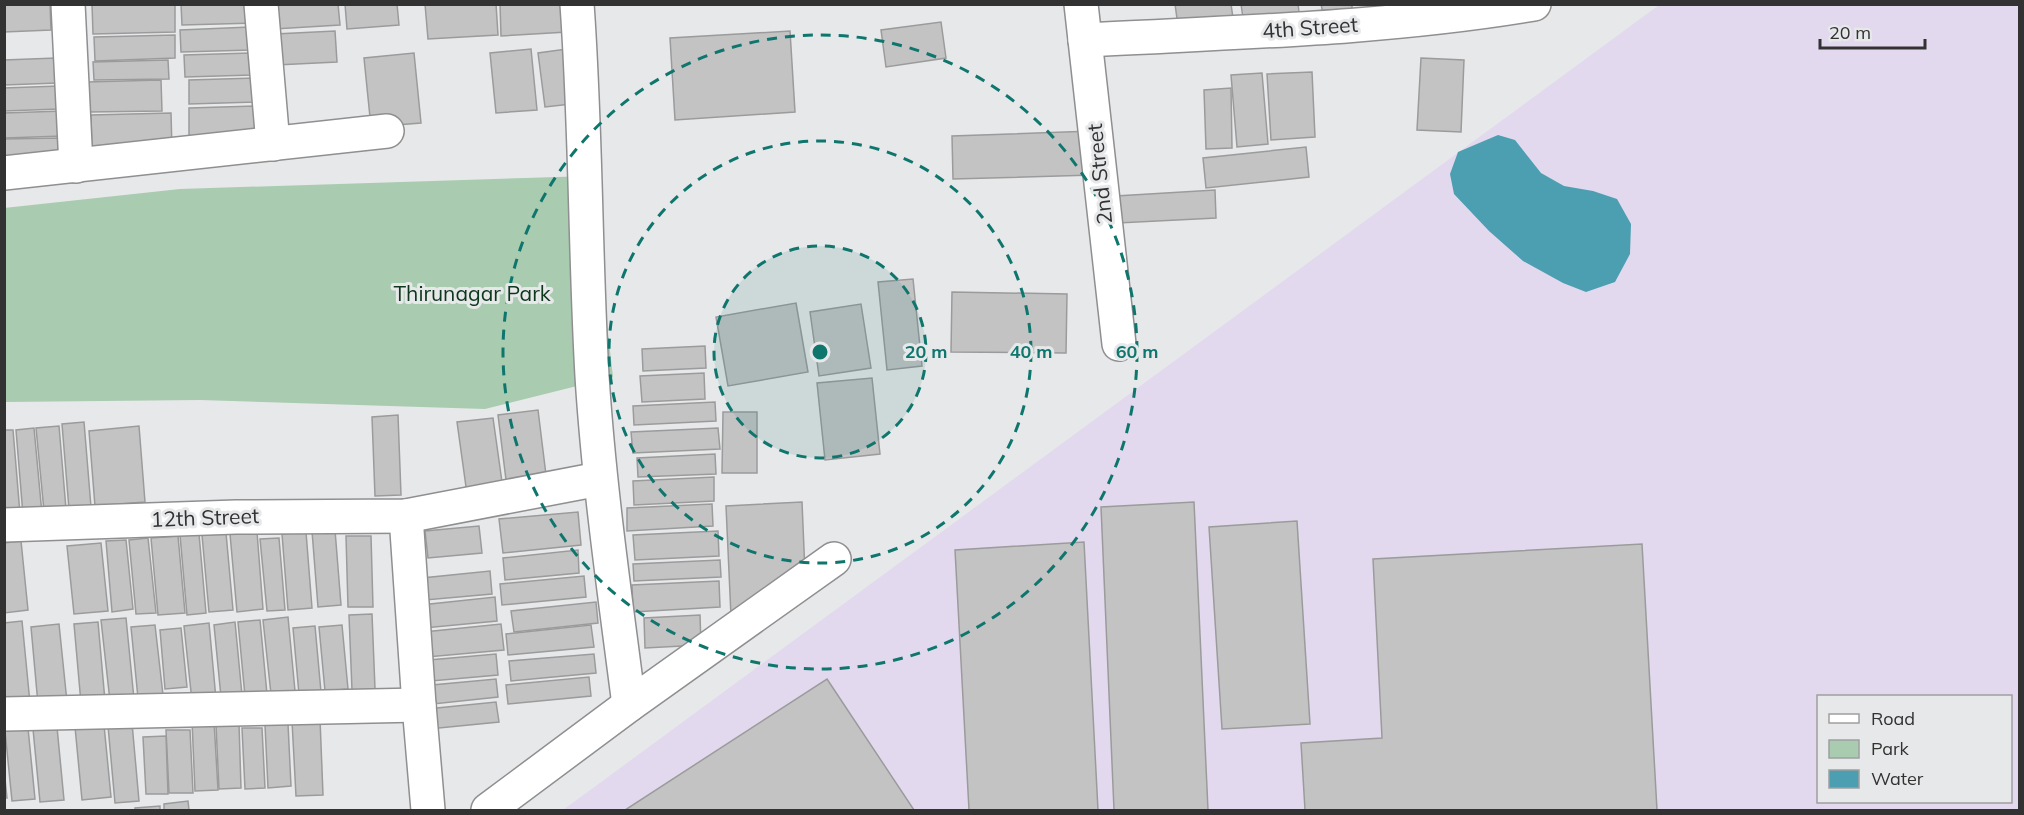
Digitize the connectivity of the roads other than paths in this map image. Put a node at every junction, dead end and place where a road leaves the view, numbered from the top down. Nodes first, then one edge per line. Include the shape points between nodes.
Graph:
1 (68, 4) edge
2 (261, 4) edge
3 (577, 4) edge
4 (1082, 4) edge
5 (1534, 4) edge
6 (1308, 16) edge
7 (1085, 40) junction
8 (387, 131) dead end
9 (273, 144) junction
10 (76, 166) junction
11 (4, 173) edge
12 (1119, 344) dead end
13 (599, 479) junction
14 (406, 516) junction
15 (4, 525) edge
16 (834, 559) dead end
17 (419, 705) junction
18 (629, 705) junction
19 (4, 714) edge
20 (428, 810) edge
21 (488, 810) edge

1 - 10 street
2 - 9 street
3 - 13 street
4 - 7 street, 2nd Street
5 - 6 street, 4th Street via 1461,16
6 - 7 street, 4th Street
7 - 12 street, 2nd Street
8 - 9 street
9 - 10 street
10 - 11 street
13 - 14 street, 12th Street
13 - 18 street
14 - 15 street, 12th Street
14 - 17 street
16 - 18 street
17 - 19 street
17 - 20 street
18 - 21 street

